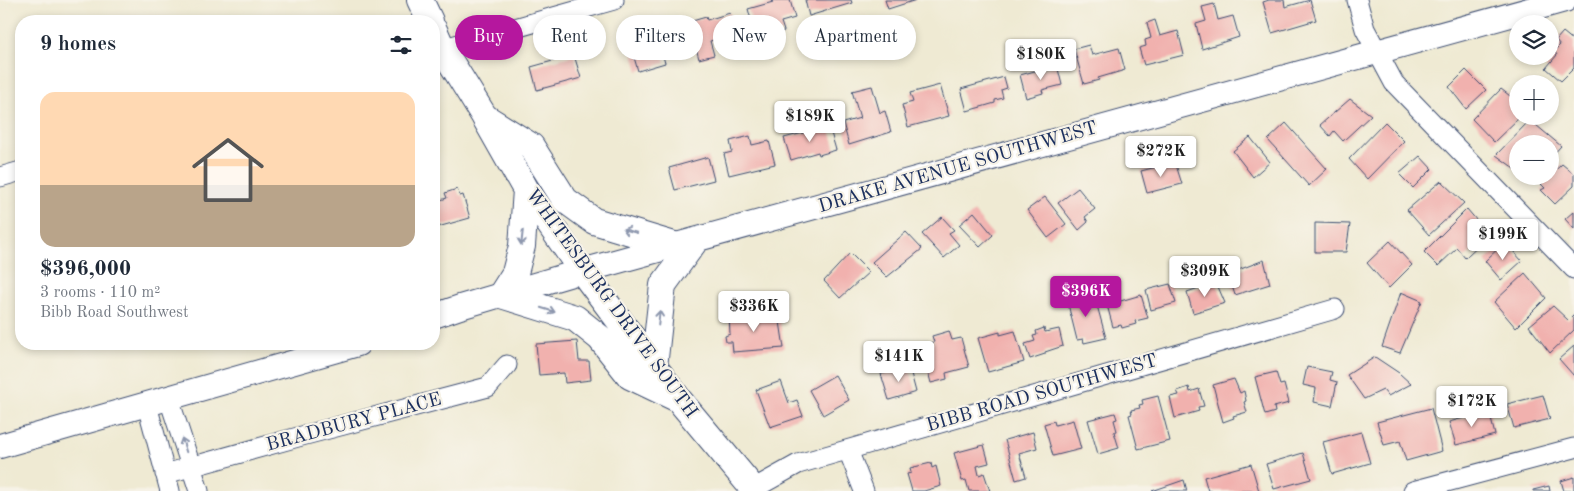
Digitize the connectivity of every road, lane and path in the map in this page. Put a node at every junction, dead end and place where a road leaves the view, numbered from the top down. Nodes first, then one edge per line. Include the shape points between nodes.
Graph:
1 (420, 0) edge
2 (614, 0) edge
3 (1357, 0) edge
4 (1565, 0) edge
5 (427, 15) edge
6 (440, 42) edge
7 (440, 48) edge
8 (1378, 52) junction
9 (484, 116) junction
10 (15, 173) edge
11 (0, 177) edge
12 (526, 190) junction
13 (686, 243) junction
14 (1574, 268) edge
15 (582, 271) junction
16 (502, 295) junction
17 (1335, 309) dead end
18 (440, 314) edge
19 (337, 350) edge
20 (507, 365) dead end
21 (654, 367) junction
22 (679, 400) junction
23 (158, 402) junction
24 (0, 446) edge
25 (1574, 448) edge
26 (848, 450) junction
27 (191, 468) junction
28 (168, 483) edge
29 (754, 490) edge
30 (199, 491) edge
31 (864, 491) edge
32 (1413, 491) edge

1 - 5 main road
2 - 6 street
3 - 8 street via 1365,29
4 - 8 street, DRAKE AVENUE SOUTHWEST
7 - 9 main road, WHITESBURG DRIVE SOUTH
8 - 13 street, DRAKE AVENUE SOUTHWEST
8 - 14 street via 1394,83
9 - 12 main road, WHITESBURG DRIVE SOUTH
13 -> 9 main road via 594,221 565,200 532,146
10 - 11 street
12 - 15 main road, WHITESBURG DRIVE SOUTH
12 -> 16 main road via 522,246 514,273
13 - 15 street, DRAKE AVENUE SOUTHWEST
21 -> 13 main road via 663,285
15 - 16 street, DRAKE AVENUE SOUTHWEST
15 - 21 main road, WHITESBURG DRIVE SOUTH
16 - 18 street, DRAKE AVENUE SOUTHWEST
16 -> 22 main road via 575,318 600,338 630,376
17 - 26 street, BIBB ROAD SOUTHWEST
19 - 23 street
20 - 27 street, BRADBURY PLACE via 488,387
21 - 22 main road, WHITESBURG DRIVE SOUTH
22 - 29 main road, WHITESBURG DRIVE SOUTH
23 - 24 street
27 -> 23 street
23 - 28 street
25 - 32 street
26 - 29 street, BIBB ROAD SOUTHWEST via 798,464
26 - 31 street
27 - 28 street, BRADBURY PLACE
27 - 30 street

